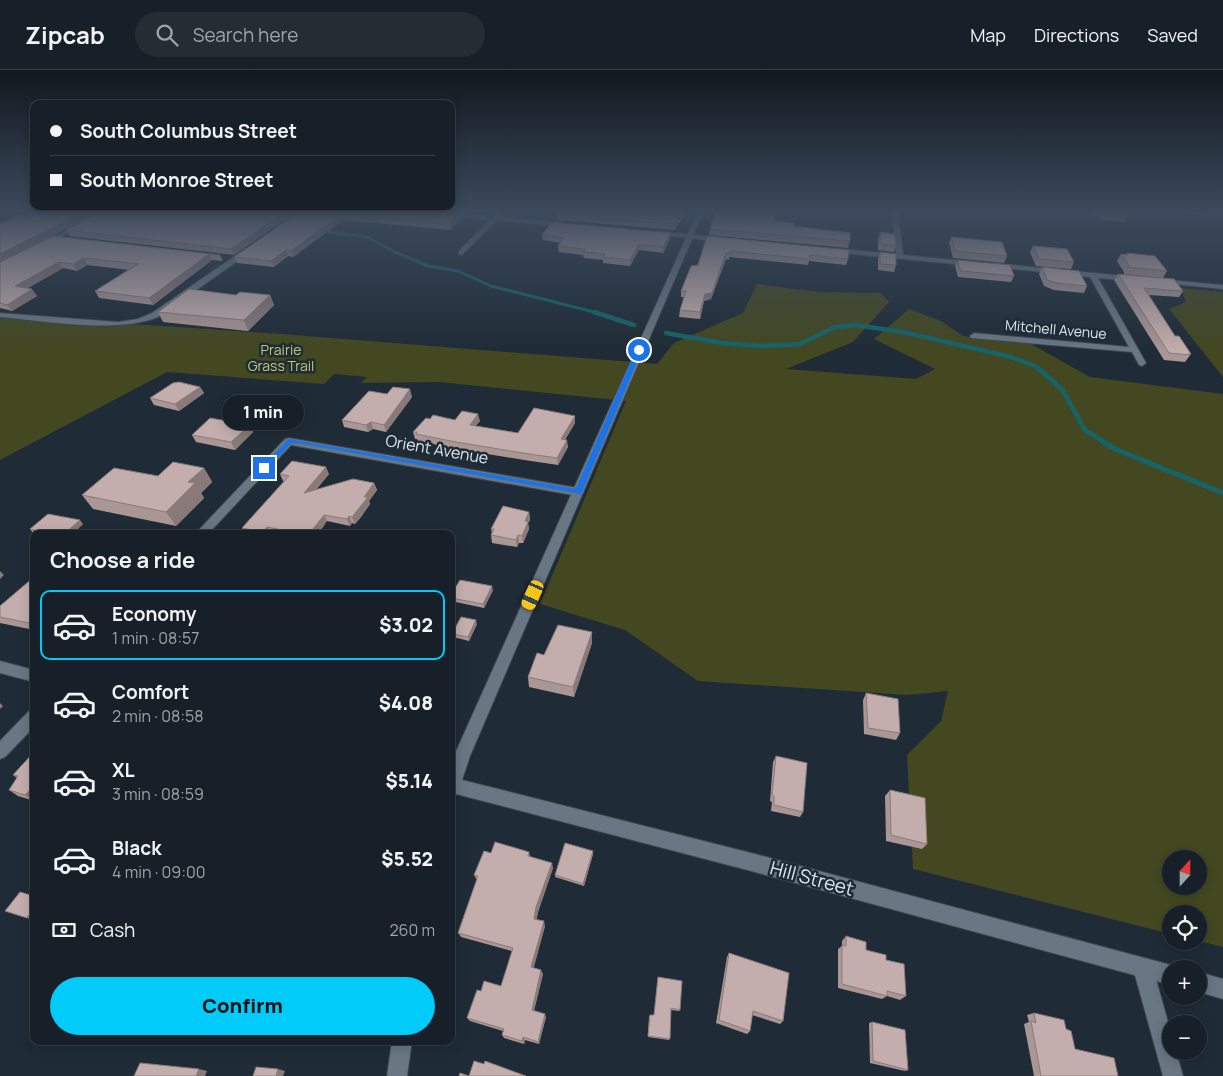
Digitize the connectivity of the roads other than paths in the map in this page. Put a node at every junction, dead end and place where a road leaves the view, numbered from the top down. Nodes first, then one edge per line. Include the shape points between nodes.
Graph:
1 (227, 258) edge
2 (681, 258) edge
3 (910, 258) edge
4 (236, 259) joint
5 (1093, 275) junction
6 (1139, 279) edge
7 (1148, 280) edge
8 (1223, 287) edge
9 (0, 315) edge
10 (974, 336) dead end
11 (1135, 350) junction
12 (1142, 363) dead end
13 (578, 492) junction
14 (205, 530) edge
15 (0, 667) edge
16 (30, 675) edge
17 (30, 720) edge
18 (0, 752) edge
19 (455, 777) edge
20 (455, 787) edge
21 (1143, 968) junction
22 (1162, 973) edge
23 (1207, 984) edge
24 (1223, 989) edge
25 (401, 1045) edge
26 (397, 1076) edge
27 (1173, 1076) edge

1 - 4 street
2 - 13 street
3 - 5 street
4 - 9 street via 155,315 140,321 118,324
5 - 6 street
5 - 11 street
7 - 8 street
10 - 11 street, Mitchell Avenue
11 - 12 street
13 - 14 street, Orient Avenue via 289,441
13 - 19 street
15 - 16 street
17 - 18 street
20 - 21 street, Hill Street via 764,865
21 - 22 street, Hill Street
21 - 27 street
23 - 24 street
25 - 26 street

